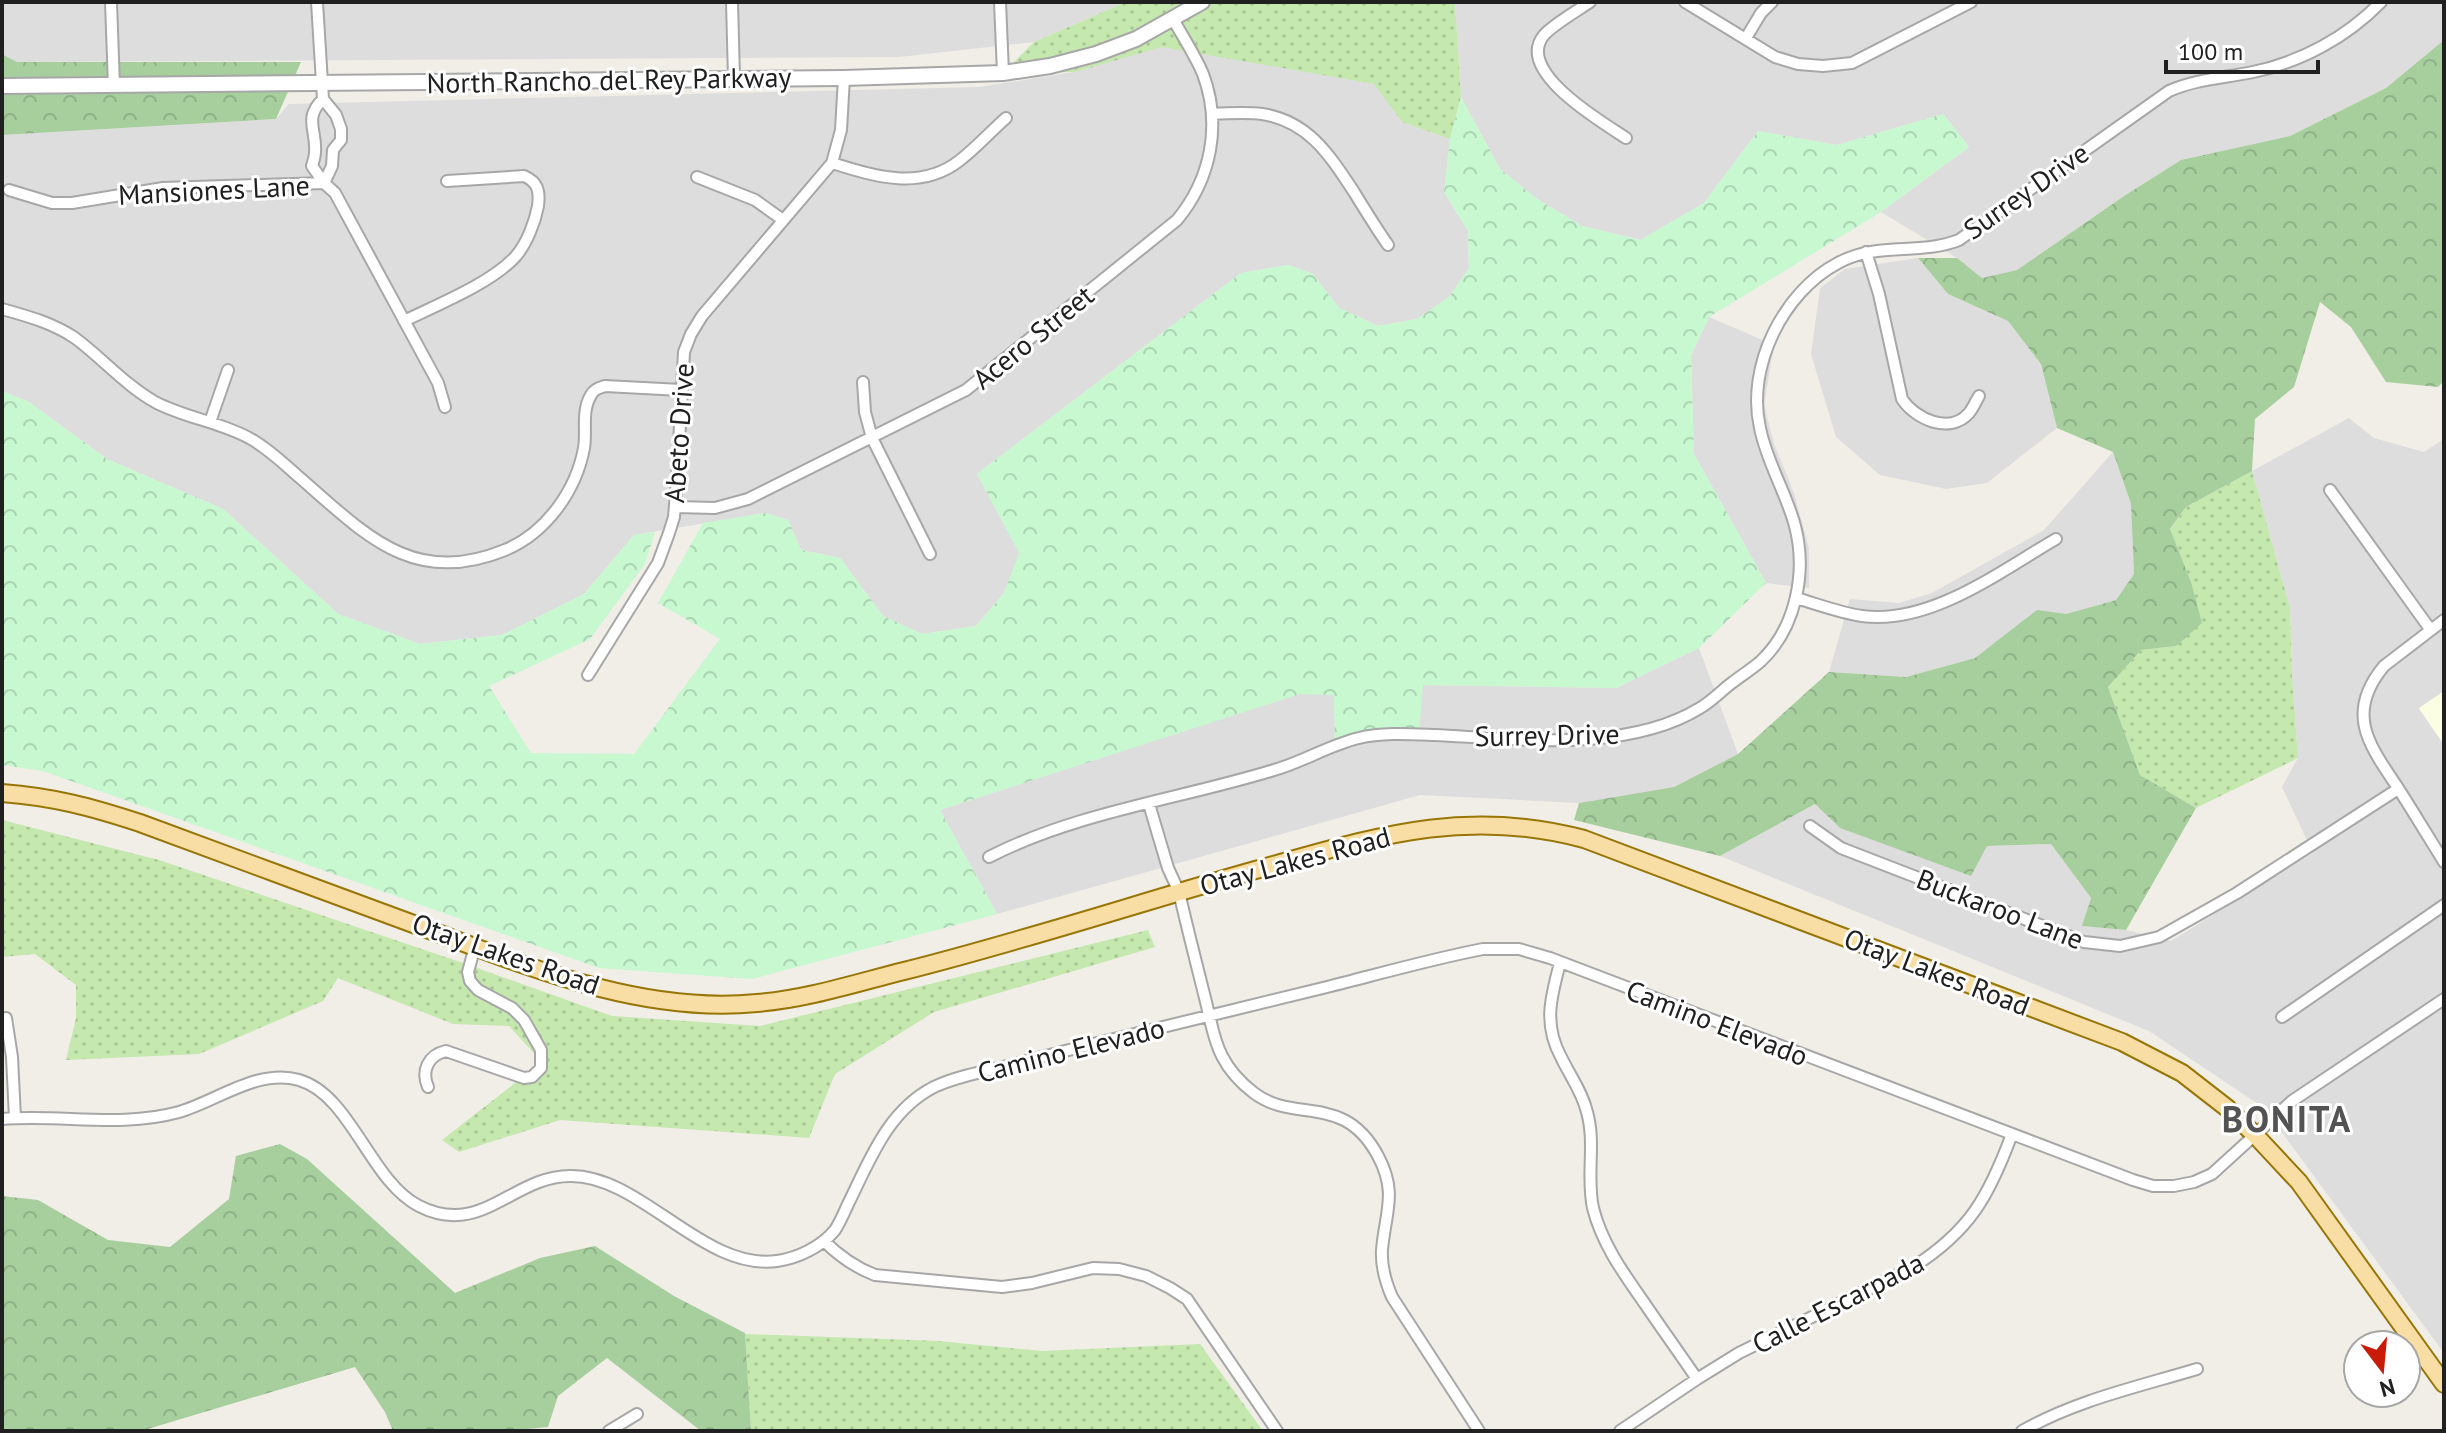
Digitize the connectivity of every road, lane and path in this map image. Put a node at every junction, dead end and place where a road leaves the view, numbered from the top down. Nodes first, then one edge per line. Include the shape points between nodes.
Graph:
1 (111, 2) edge
2 (317, 2) edge
3 (732, 2) edge
4 (1000, 2) edge
5 (1202, 2) edge
6 (1590, 2) edge
7 (1685, 2) edge
8 (1772, 2) edge
9 (1971, 2) edge
10 (2381, 2) edge
11 (1173, 19) junction
12 (1746, 38) junction
13 (1003, 73) junction
14 (734, 78) junction
15 (844, 78) junction
16 (2, 86) edge
17 (114, 86) junction
18 (322, 92) junction
19 (1212, 114) junction
20 (1006, 118) dead end
21 (1626, 138) dead end
22 (316, 150) junction
23 (333, 150) junction
24 (832, 163) junction
25 (697, 177) dead end
26 (447, 181) dead end
27 (324, 183) junction
28 (9, 190) dead end
29 (783, 220) junction
30 (1388, 245) dead end
31 (1866, 252) junction
32 (2, 309) edge
33 (404, 321) junction
34 (228, 370) dead end
35 (863, 382) dead end
36 (681, 390) junction
37 (1979, 396) dead end
38 (445, 407) dead end
39 (210, 422) junction
40 (872, 438) junction
41 (2330, 490) dead end
42 (675, 507) junction
43 (2056, 539) dead end
44 (930, 554) dead end
45 (1796, 598) junction
46 (2444, 620) edge
47 (2430, 629) junction
48 (588, 675) dead end
49 (2398, 789) junction
50 (2, 793) edge
51 (1149, 804) junction
52 (1810, 826) dead end
53 (989, 857) dead end
54 (2444, 862) edge
55 (1179, 892) junction
56 (2444, 905) edge
57 (475, 946) junction
58 (1560, 963) junction
59 (2444, 999) edge
60 (1210, 1016) junction
61 (2282, 1017) dead end
62 (6, 1018) dead end
63 (428, 1087) dead end
64 (15, 1118) junction
65 (2, 1119) edge
66 (2012, 1134) junction
67 (2256, 1136) junction
68 (824, 1241) junction
69 (2197, 1369) dead end
70 (1697, 1379) junction
71 (2444, 1384) edge
72 (637, 1414) dead end
73 (609, 1431) edge
74 (1277, 1431) edge
75 (1479, 1431) edge
76 (1620, 1431) edge
77 (2022, 1431) edge

1 - 17 street
2 - 18 street
3 - 14 street
4 - 13 street
5 - 11 street, North Rancho del Rey Parkway
6 - 21 street via 1544,35 1538,58 1571,101
7 - 12 street
8 - 12 street
9 - 12 street via 1852,63 1798,64 1775,57
10 - 31 street, Surrey Drive via 2337,38 2293,60 2169,91 1959,240
11 - 13 street, North Rancho del Rey Parkway via 1096,54
11 - 19 street, Acero Street via 1203,74
13 - 15 street, North Rancho del Rey Parkway
14 - 15 street, North Rancho del Rey Parkway
14 - 18 street, North Rancho del Rey Parkway
15 - 24 street, Abeto Drive via 841,130
16 - 17 street, North Rancho del Rey Parkway
17 - 18 street, North Rancho del Rey Parkway
18 - 22 street via 311,120
18 - 23 street via 341,129
19 - 30 street via 1273,116 1312,136
19 - 40 street, Acero Street via 1205,172 1177,220 966,390
20 - 24 street via 957,163 927,177 884,178
22 - 23 street
22 - 27 street via 312,166
23 - 27 street
24 - 29 street, Abeto Drive
25 - 29 street via 755,200
26 - 33 street via 529,178 539,194 536,215 523,246 508,264
27 - 28 street, Mansiones Lane via 163,188 72,203 52,203
27 - 33 street via 335,193
29 - 36 street, Abeto Drive via 691,334
31 - 37 street via 1905,405 1928,421 1952,422 1969,413
31 - 45 street, Surrey Drive via 1826,270 1795,297 1775,329 1760,374 1759,425 1798,540
32 - 39 street via 62,330 155,402
33 - 38 street via 438,383
34 - 39 street
35 - 40 street
36 - 39 street via 595,389 587,407 579,468 557,508 515,545 463,561 410,557 375,542 263,447
36 - 42 street, Abeto Drive
40 - 42 street, Acero Street via 748,499 715,508
40 - 44 street
41 - 47 street
42 - 48 street, Abeto Drive via 658,563
43 - 45 street via 1940,605 1913,613 1860,616
45 - 51 street, Surrey Drive via 1782,632 1760,662 1700,708 1659,727 1606,739 1359,737 1274,770
46 - 47 street
47 - 49 street via 2384,666 2365,705 2370,745
49 - 52 street, Buckaroo Lane via 2171,931 2120,946 2084,942 1841,848
49 - 54 street
50 - 57 main road, Otay Lakes Road via 83,804
51 - 53 street, Surrey Drive via 1058,828
51 - 55 street
55 - 57 main road, Otay Lakes Road via 939,962 755,1004 664,1001 573,982
55 - 60 street
55 - 67 main road, Otay Lakes Road via 1417,829 1485,824 1564,833 2122,1042 2182,1073
56 - 61 street
57 - 63 street via 470,981 524,1020 541,1050 541,1068 524,1078 446,1051 427,1064
58 - 60 street, Camino Elevado via 1519,949 1483,949
58 - 66 street, Camino Elevado
58 - 70 street via 1549,1006 1551,1029 1588,1113 1589,1189 1599,1228
59 - 67 street, Camino Elevado via 2292,1101
60 - 68 street, Camino Elevado via 931,1088 889,1126 840,1222
60 - 75 street via 1220,1053 1254,1093 1349,1122 1372,1146 1389,1189 1382,1250 1387,1286
62 - 64 street
64 - 65 street, Camino Elevado
64 - 68 street, Camino Elevado via 148,1118 260,1080 295,1078 329,1098 400,1193 432,1211 475,1213 539,1182 582,1176 610,1184 743,1260 784,1260
66 - 67 street, Camino Elevado via 2133,1180 2163,1186 2212,1174
66 - 70 street, Calle Escarpada via 1984,1198 1938,1250
67 - 71 main road, Otay Lakes Road via 2299,1182
68 - 74 street via 841,1258 875,1275 1002,1287 1105,1268 1158,1281 1187,1299
69 - 77 street via 2100,1396
70 - 76 street, Calle Escarpada
72 - 73 street

